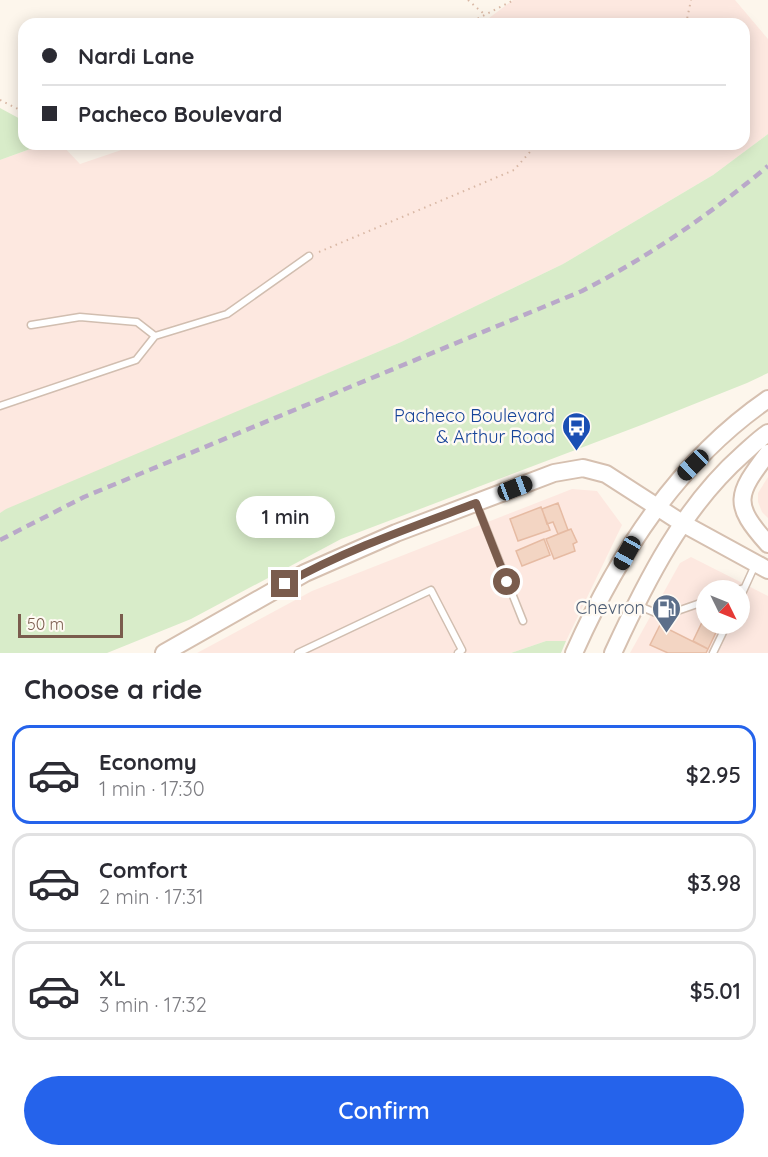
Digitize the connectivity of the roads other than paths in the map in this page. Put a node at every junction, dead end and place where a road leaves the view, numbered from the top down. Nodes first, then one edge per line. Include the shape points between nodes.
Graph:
1 (309, 256) road end
2 (32, 326) dead end
3 (155, 336) junction
4 (768, 399) edge
5 (0, 406) edge
6 (768, 433) edge
7 (765, 462) edge
8 (476, 503) junction
9 (657, 506) junction
10 (682, 523) junction
11 (768, 544) edge
12 (762, 567) edge
13 (750, 581) edge
14 (696, 604) edge
15 (637, 605) junction
16 (523, 621) dead end
17 (722, 634) edge
18 (165, 653) edge
19 (298, 653) edge
20 (458, 653) edge
21 (574, 653) edge
22 (613, 653) edge
23 (713, 653) edge

1 - 3 lane via 227,314
2 - 3 lane via 80,317 137,322
3 - 5 lane via 136,360
4 - 9 main road via 733,425 676,481
6 - 10 main road via 731,465
7 - 11 main road via 750,478 741,501 745,515
8 - 9 main road via 554,473 583,468 606,474
8 - 16 lane
8 - 18 main road via 305,573
9 - 10 main road
9 - 21 main road via 636,536
10 - 12 main road
10 - 15 main road
12 - 13 lane
14 - 15 lane via 663,616
15 - 22 main road
17 - 23 lane
19 - 20 lane via 431,590 462,650

